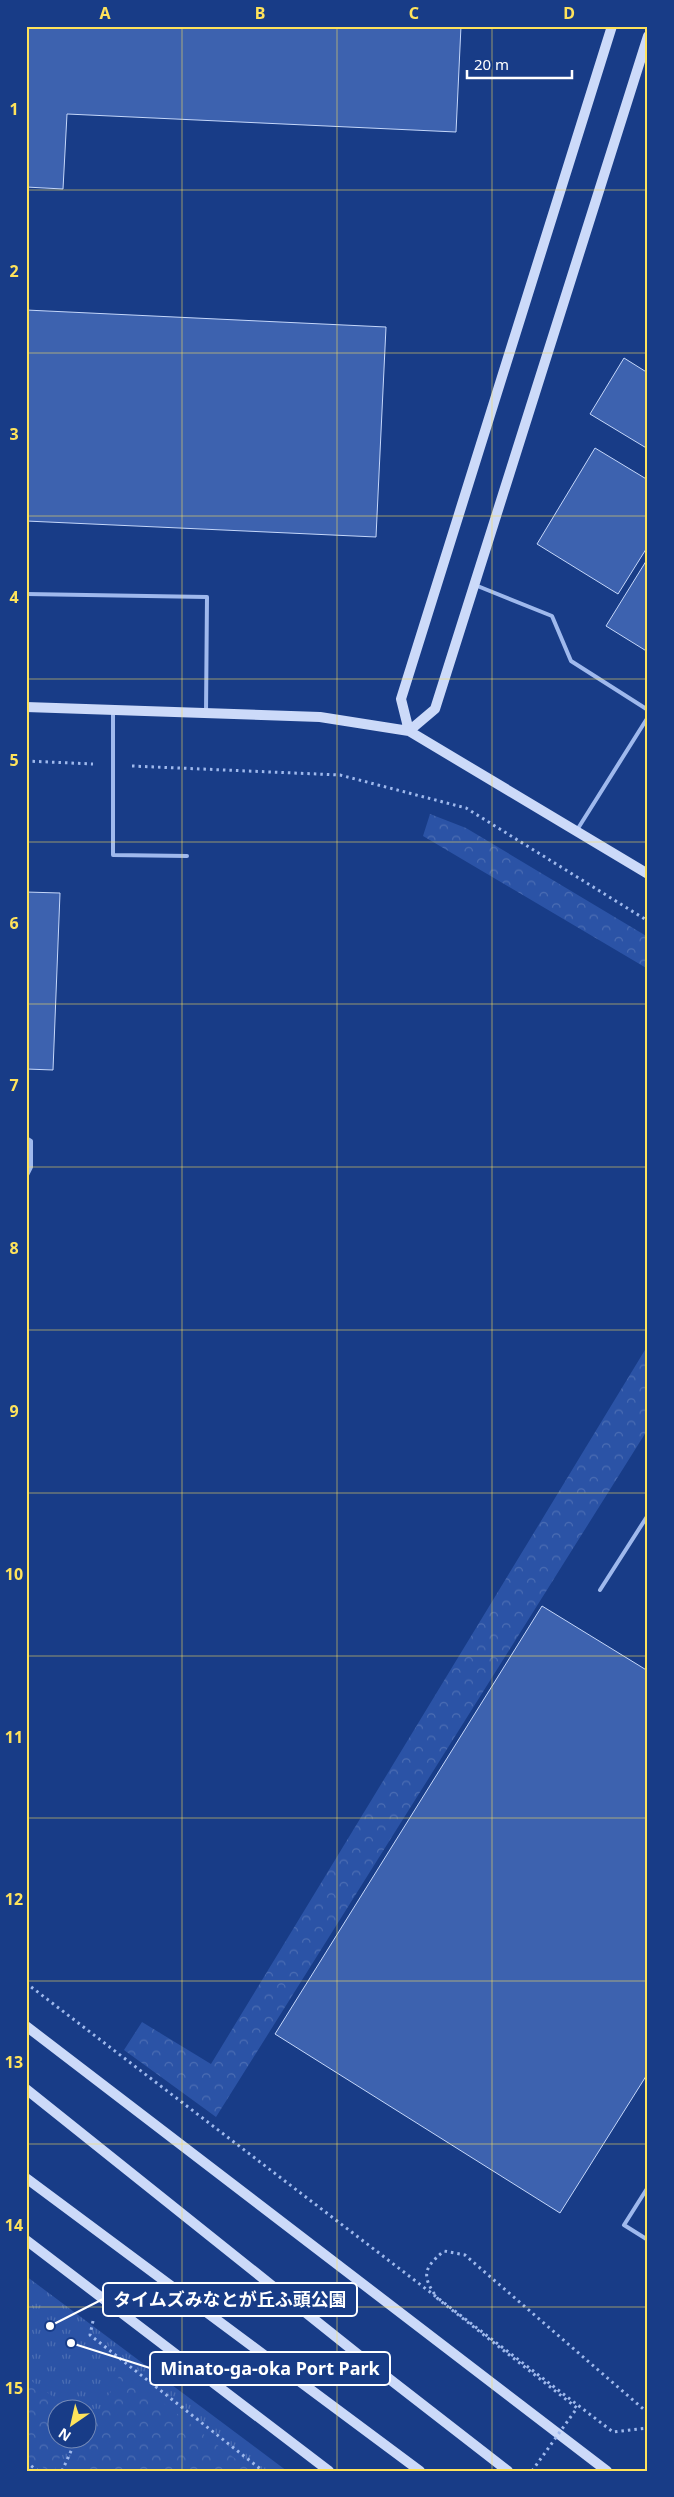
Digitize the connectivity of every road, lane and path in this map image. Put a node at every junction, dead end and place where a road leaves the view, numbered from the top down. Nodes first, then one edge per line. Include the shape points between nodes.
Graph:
1 (612, 26) edge
2 (648, 36) edge
3 (474, 585) junction
4 (26, 594) edge
5 (26, 707) edge
6 (114, 710) junction
7 (648, 710) edge
8 (206, 713) junction
9 (648, 718) edge
10 (408, 731) junction
11 (26, 760) edge
12 (114, 765) junction
13 (577, 830) junction
14 (187, 856) dead end
15 (648, 874) edge
16 (648, 921) edge
17 (26, 1138) edge
18 (26, 1177) edge
19 (648, 1515) edge
20 (600, 1590) dead end
21 (26, 1983) edge
22 (26, 2026) edge
23 (26, 2089) edge
24 (26, 2178) edge
25 (648, 2187) edge
26 (26, 2240) edge
27 (648, 2240) edge
28 (94, 2318) dead end
29 (648, 2413) edge
30 (648, 2428) edge
31 (71, 2450) edge
32 (26, 2462) edge
33 (38, 2471) edge
34 (62, 2471) edge
35 (263, 2471) edge
36 (329, 2471) edge
37 (420, 2471) edge
38 (508, 2471) edge
39 (532, 2471) edge
40 (607, 2471) edge

1 - 10 street via 401,699
2 - 3 street
3 - 7 lane via 552,616 571,661
3 - 10 street via 435,709
4 - 8 lane via 207,597
5 - 6 street
6 - 8 street
6 - 12 lane
8 - 10 street via 320,717
9 - 13 lane
10 - 13 street
11 - 12 path
12 - 14 lane via 113,856
12 - 16 path via 340,776 466,808
13 - 15 street
17 - 18 lane via 31,1140 32,1167
19 - 20 lane
21 - 30 path via 613,2432
22 - 40 street
23 - 38 street
24 - 37 street
25 - 27 lane via 624,2225
26 - 36 street
28 - 35 path via 90,2335
29 - 39 path, bridge via 465,2255 444,2251 431,2261 426,2273 428,2284 438,2299 577,2408
31 - 34 path
32 - 33 path

